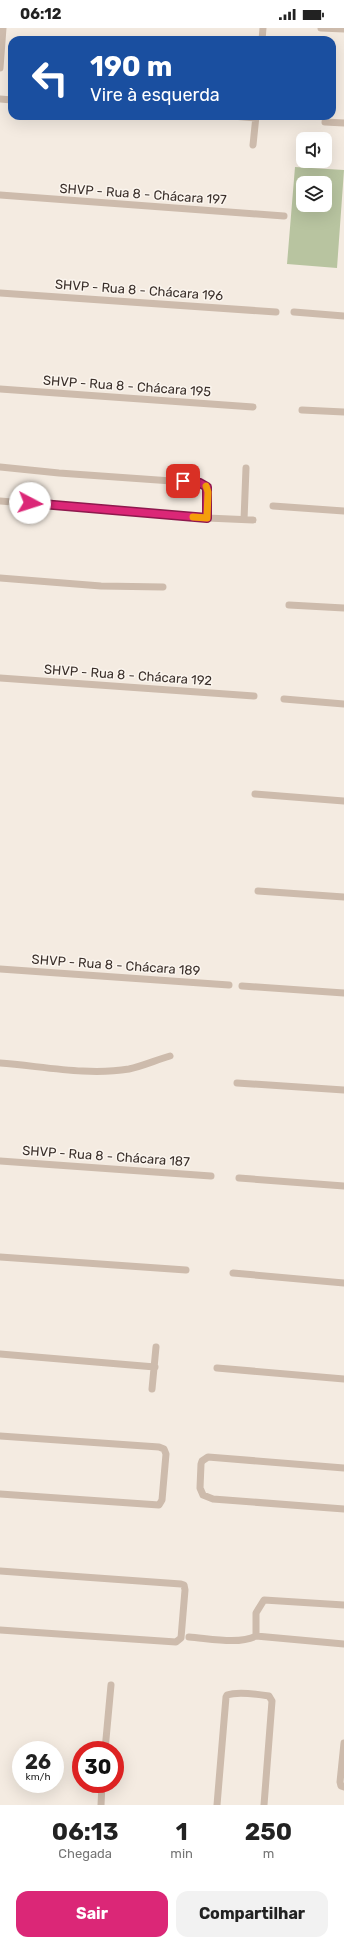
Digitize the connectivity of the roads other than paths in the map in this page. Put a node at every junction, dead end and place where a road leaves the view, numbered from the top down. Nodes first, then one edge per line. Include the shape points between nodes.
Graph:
1 (3, 28) edge
2 (321, 28) edge
3 (344, 29) edge
4 (0, 68) edge
5 (256, 120) edge
6 (325, 122) dead end
7 (344, 124) edge
8 (253, 144) dead end
9 (0, 195) edge
10 (284, 216) dead end
11 (0, 293) edge
12 (276, 312) dead end
13 (294, 312) dead end
14 (344, 316) edge
15 (0, 389) edge
16 (253, 407) dead end
17 (302, 410) dead end
18 (344, 412) edge
19 (0, 467) edge
20 (246, 468) dead end
21 (0, 501) edge
22 (273, 506) dead end
23 (344, 511) edge
24 (207, 518) junction
25 (244, 520) junction
26 (253, 520) dead end
27 (0, 578) edge
28 (163, 587) dead end
29 (289, 605) dead end
30 (344, 608) edge
31 (0, 678) edge
32 (254, 696) dead end
33 (284, 699) dead end
34 (344, 704) edge
35 (255, 794) dead end
36 (344, 801) edge
37 (258, 891) dead end
38 (344, 897) edge
39 (0, 968) edge
40 (229, 985) dead end
41 (242, 986) dead end
42 (344, 993) edge
43 (170, 1056) dead end
44 (0, 1063) edge
45 (237, 1083) dead end
46 (344, 1090) edge
47 (0, 1161) edge
48 (211, 1176) dead end
49 (239, 1178) dead end
50 (344, 1186) edge
51 (0, 1257) edge
52 (186, 1270) dead end
53 (233, 1273) dead end
54 (344, 1283) edge
55 (156, 1347) dead end
56 (0, 1354) edge
57 (154, 1367) junction
58 (217, 1368) dead end
59 (344, 1379) edge
60 (152, 1389) dead end
61 (0, 1436) edge
62 (344, 1468) edge
63 (0, 1494) edge
64 (344, 1509) edge
65 (0, 1571) edge
66 (344, 1606) edge
67 (0, 1630) edge
68 (256, 1636) junction
69 (189, 1637) dead end
70 (344, 1644) edge
71 (111, 1685) dead end
72 (106, 1741) edge
73 (344, 1743) edge
74 (344, 1787) edge
75 (102, 1793) edge
76 (101, 1805) edge
77 (217, 1805) edge
78 (264, 1805) edge

1 - 4 street
2 - 3 street
5 - 8 street
6 - 7 street
9 - 10 street, SHVP - Rua 8 - Chácara 197
11 - 12 street, SHVP - Rua 8 - Chácara 196
13 - 14 street
15 - 16 street, SHVP - Rua 8 - Chácara 195
17 - 18 street
19 - 24 street via 200,483 206,485 208,492
20 - 25 street
21 - 24 street
22 - 23 street
24 - 25 street
25 - 26 street
27 - 28 street via 100,586
29 - 30 street
31 - 32 street, SHVP - Rua 8 - Chácara 192
33 - 34 street
35 - 36 street
37 - 38 street
39 - 40 street, SHVP - Rua 8 - Chácara 189
41 - 42 street
43 - 44 street via 130,1069 116,1070 65,1069
45 - 46 street
47 - 48 street, SHVP - Rua 8 - Chácara 187
49 - 50 street
51 - 52 street
53 - 54 street
55 - 57 street
56 - 57 street
57 - 60 street
58 - 59 street
61 - 63 street via 159,1446 166,1454 162,1500 159,1505
62 - 64 street via 208,1457 201,1464 200,1488 203,1495 213,1499
65 - 67 street via 181,1584 185,1590 180,1638 176,1642
66 - 68 street via 264,1600 256,1613
68 - 69 street via 243,1641
68 - 70 street
71 - 72 street
73 - 74 street via 340,1782
75 - 76 street
77 - 78 street via 227,1694 264,1695 271,1698

